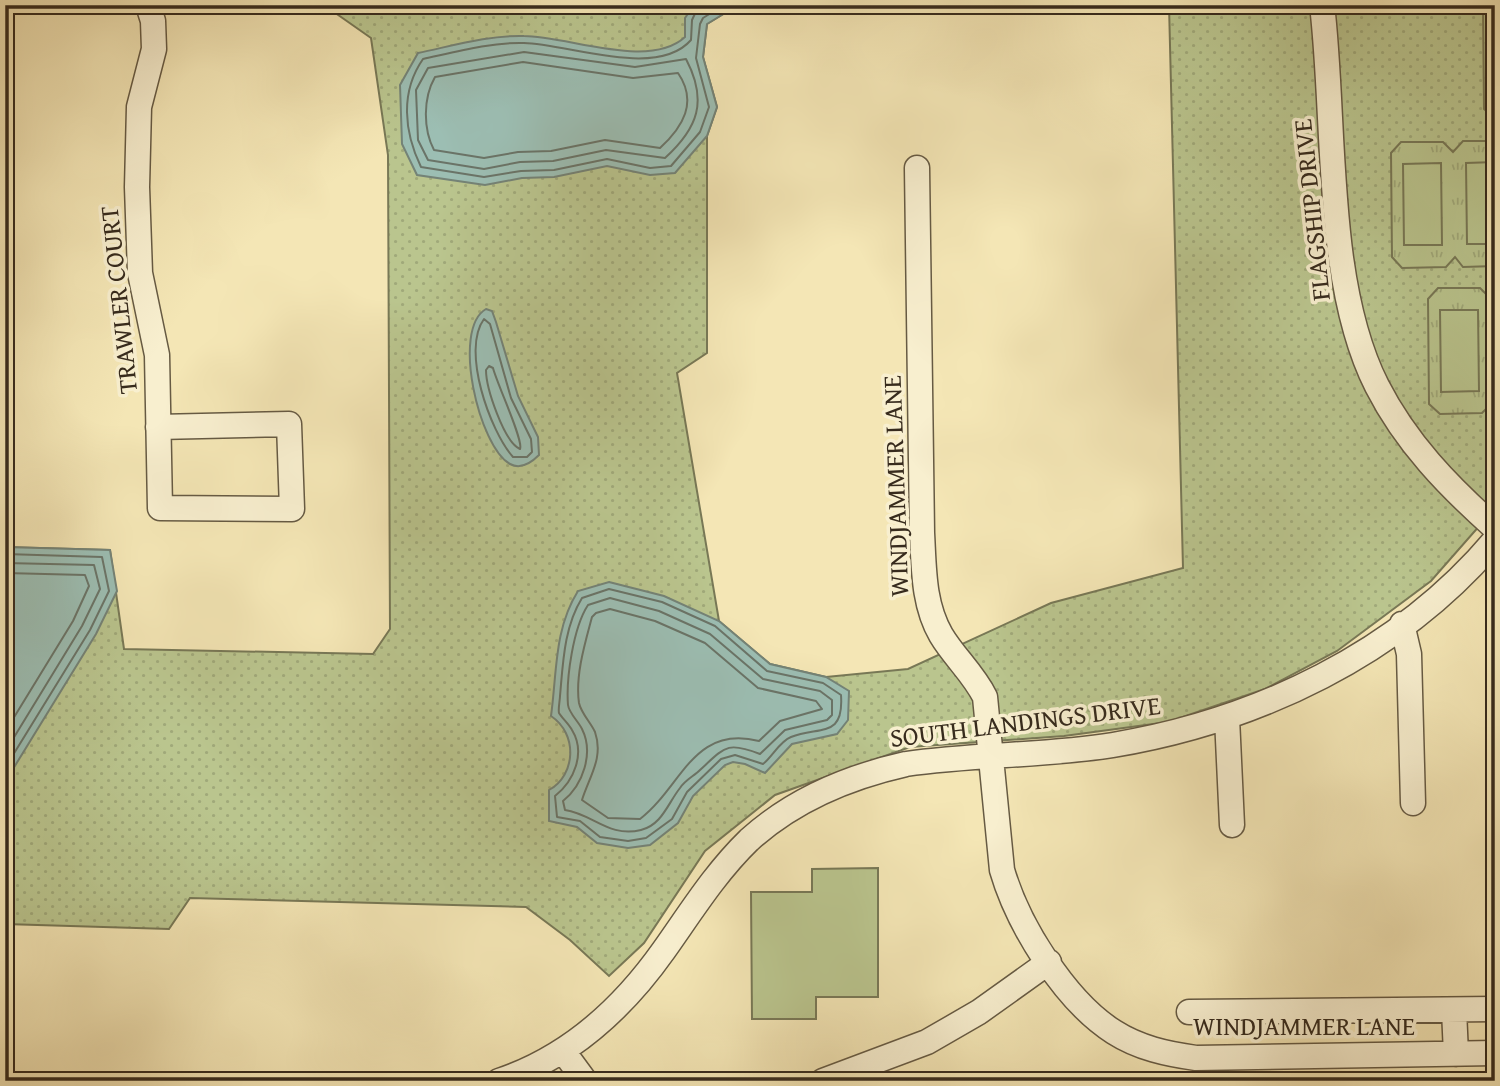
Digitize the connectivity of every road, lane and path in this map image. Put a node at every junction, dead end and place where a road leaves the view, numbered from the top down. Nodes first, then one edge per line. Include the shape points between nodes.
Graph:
1 (148, 5) edge
2 (1322, 5) edge
3 (917, 169) dead end
4 (158, 427) junction
5 (1495, 528) edge
6 (1495, 540) edge
7 (1402, 624) junction
8 (1227, 718) junction
9 (991, 756) junction
10 (1413, 803) dead end
11 (1232, 825) dead end
12 (1049, 962) junction
13 (1495, 1009) edge
14 (1454, 1010) junction
15 (1189, 1012) dead end
16 (563, 1051) junction
17 (1495, 1053) edge
18 (1456, 1054) junction
19 (499, 1081) edge
20 (585, 1081) edge
21 (822, 1081) edge

1 - 4 street, TRAWLER COURT via 154,49 139,107 139,273 157,355
2 - 5 street, FLAGSHIP DRIVE via 1341,254 1366,360 1391,410 1423,458
3 - 9 street, WINDJAMMER LANE via 925,587 942,636 974,675 985,697
4 - 4 street, TRAWLER COURT via 160,508 292,509 289,424
6 - 7 street, SOUTH LANDINGS DRIVE via 1459,578
7 - 8 street, SOUTH LANDINGS DRIVE via 1312,682
7 - 10 street via 1409,654
8 - 9 street, SOUTH LANDINGS DRIVE via 1110,745
8 - 11 street
9 - 12 street, WINDJAMMER LANE via 1002,870 1021,920
9 - 16 street, SOUTH LANDINGS DRIVE via 876,771 819,793 770,823 710,883 646,973 607,1016
12 - 18 street, WINDJAMMER LANE via 1088,1010 1114,1032 1169,1054 1196,1058
12 - 21 street via 927,1042
13 - 14 street
14 - 15 street
14 - 18 street
16 - 19 street, SOUTH LANDINGS DRIVE
16 - 20 street
17 - 18 street, WINDJAMMER LANE

